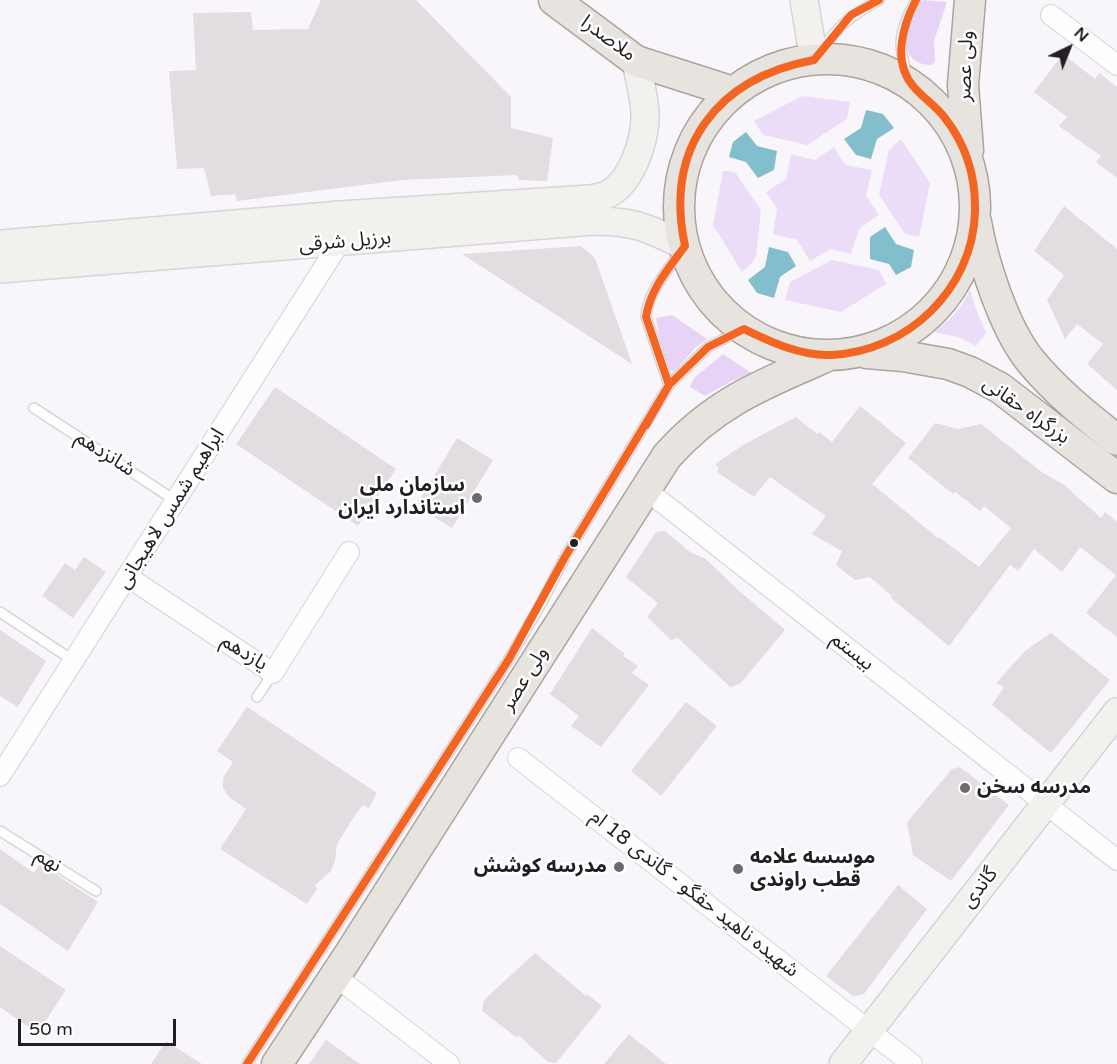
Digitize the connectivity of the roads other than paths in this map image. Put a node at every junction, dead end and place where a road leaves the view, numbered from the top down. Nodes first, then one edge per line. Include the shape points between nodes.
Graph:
1 (554, 0) edge
2 (804, 0) edge
3 (879, 0) edge
4 (916, 0) edge
5 (970, 0) edge
6 (1051, 15) dead end
7 (814, 60) junction
8 (636, 61) junction
9 (1117, 65) edge
10 (911, 85) junction
11 (734, 92) junction
12 (970, 168) junction
13 (975, 217) junction
14 (340, 242) junction
15 (0, 244) edge
16 (685, 246) junction
17 (0, 269) edge
18 (744, 329) junction
19 (843, 354) junction
20 (669, 385) junction
21 (34, 408) dead end
22 (1117, 440) edge
23 (1117, 478) edge
24 (659, 500) dead end
25 (177, 501) junction
26 (349, 552) dead end
27 (128, 577) junction
28 (0, 612) edge
29 (74, 661) junction
30 (273, 672) junction
31 (257, 697) dead end
32 (1117, 712) edge
33 (518, 758) dead end
34 (0, 776) edge
35 (1046, 804) junction
36 (0, 831) edge
37 (1117, 860) edge
38 (96, 891) dead end
39 (335, 976) junction
40 (869, 1030) junction
41 (247, 1064) edge
42 (277, 1064) edge
43 (449, 1064) edge
44 (843, 1064) edge
45 (912, 1064) edge

1 - 8 main road, ملاصدرا
2 - 7 main road
3 - 7 lane via 851,15
4 - 10 lane via 900,41 902,62
5 - 12 main road, ولی عصر via 963,85
6 - 9 street
7 - 10 main road, بزرگراه حقانی via 873,66
7 - 11 main road, بزرگراه حقانی via 776,68
8 - 11 main road, ملاصدرا
8 - 15 main road, برزیل شرقی via 644,128 637,153 621,183 605,196
10 - 12 main road, بزرگراه حقانی via 954,130
11 - 16 main road, بزرگراه حقانی via 705,123 686,160 679,203
12 - 13 main road
13 - 19 main road via 960,273 937,307 901,336 879,346
13 - 22 main road, بزرگراه حقانی via 1008,324 1029,358 1078,410
14 - 16 main road, برزیل شرقی via 621,221
14 - 17 main road, برزیل شرقی
14 - 25 street, ابراهیم شمس لاهیجانی
16 - 18 main road, بزرگراه حقانی via 702,285
16 - 20 lane via 650,297 646,310
18 - 19 main road, بزرگراه حقانی via 782,347 806,353
18 - 20 lane via 708,347
19 - 23 main road, بزرگراه حقانی via 903,356 970,372 1000,388
19 - 39 main road, ولی عصر via 732,400 686,435 667,456
20 - 41 lane via 565,557 509,659
21 - 25 lane, شانزدهم
24 - 35 street, بیستم
25 - 27 street, ابراهیم شمس لاهیجانی
26 - 30 street, یازدهم
27 - 29 street, ابراهیم شمس لاهیجانی
27 - 30 street, یازدهم
28 - 29 lane
29 - 34 street, ابراهیم شمس لاهیجانی
30 - 31 lane
32 - 35 main road, گاندی
33 - 40 street, شهیده ناهید حقگو - گاندی 18 ام
35 - 37 street, بیستم
35 - 40 main road, گاندی
36 - 38 lane, نهم
39 - 42 main road, ولی عصر
39 - 43 street
40 - 44 main road, گاندی
40 - 45 street, شهیده ناهید حقگو - گاندی 18 ام

